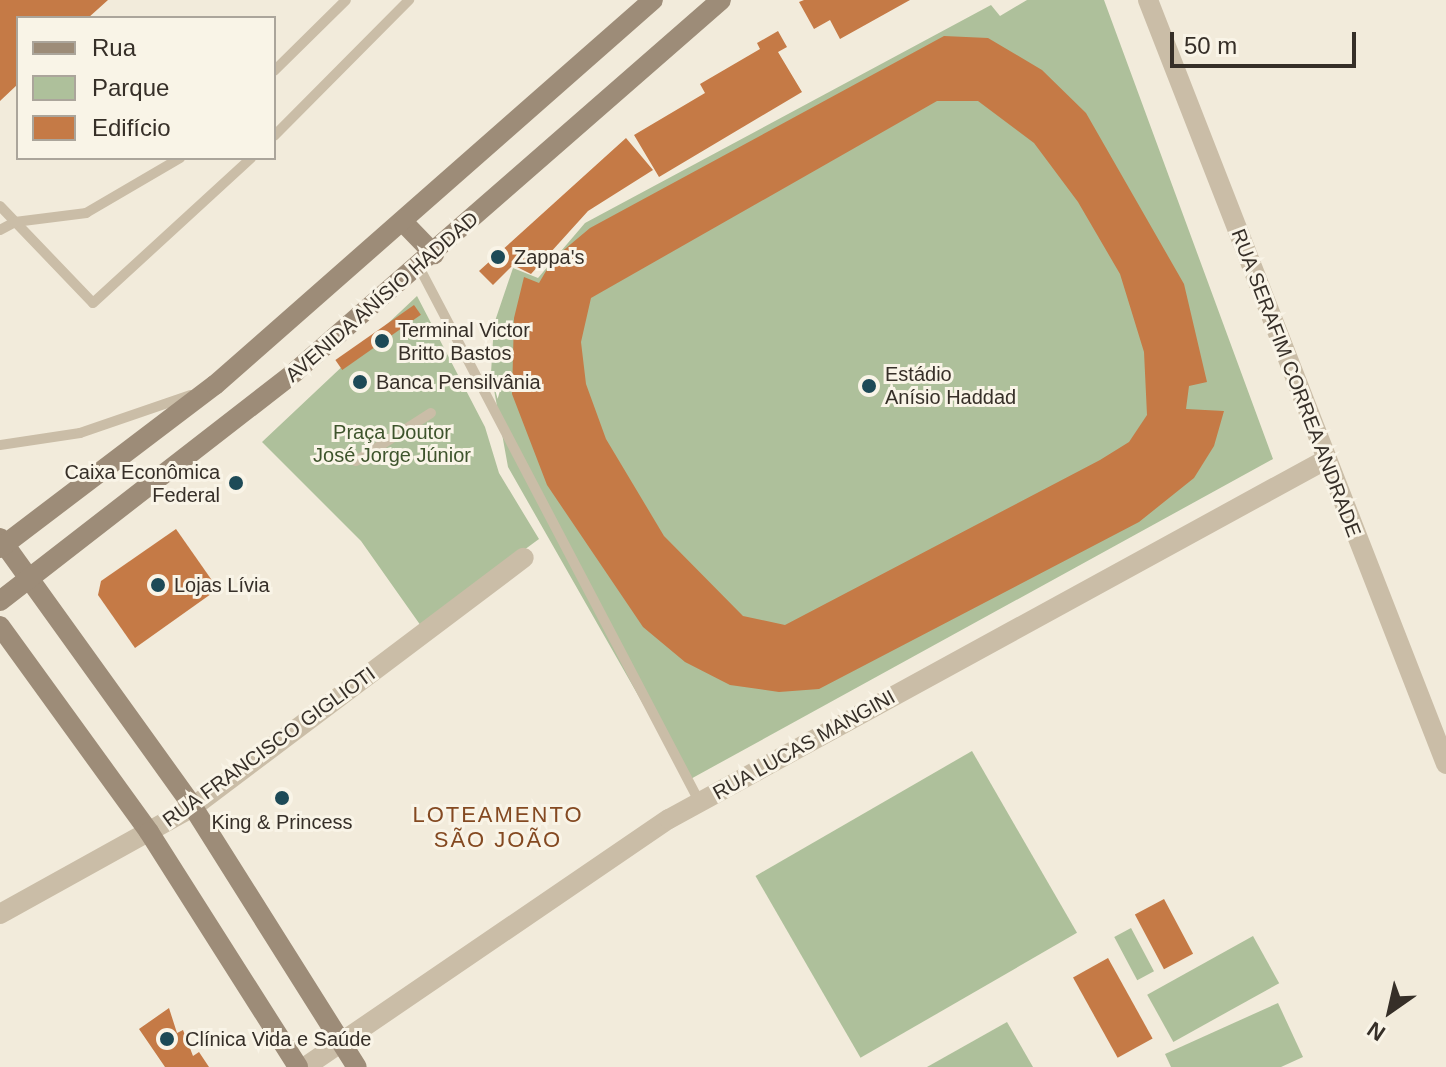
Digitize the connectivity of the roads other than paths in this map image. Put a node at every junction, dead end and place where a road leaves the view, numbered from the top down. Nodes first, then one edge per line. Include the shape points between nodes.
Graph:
1 (346, 0) edge
2 (409, 0) edge
3 (653, 0) edge
4 (721, 0) edge
5 (1148, 0) edge
6 (276, 69) edge
7 (276, 134) edge
8 (177, 160) edge
9 (249, 160) edge
10 (0, 206) edge
11 (15, 222) junction
12 (405, 224) junction
13 (0, 230) edge
14 (426, 261) junction
15 (215, 385) junction
16 (431, 413) dead end
17 (0, 445) edge
18 (1325, 460) junction
19 (356, 461) dead end
20 (2, 543) edge
21 (524, 558) dead end
22 (31, 578) junction
23 (0, 601) edge
24 (0, 626) edge
25 (1446, 764) edge
26 (700, 803) junction
27 (193, 807) junction
28 (149, 832) junction
29 (0, 914) edge
30 (341, 1044) junction
31 (298, 1067) edge
32 (305, 1067) edge
33 (357, 1067) edge

1 - 6 lane
2 - 7 lane
3 - 12 main road, AVENIDA ANÍSIO HADDAD
4 - 14 main road, AVENIDA ANÍSIO HADDAD
5 - 18 street, RUA SERAFIM CORREA ANDRADE
8 - 11 lane via 86,213
9 - 11 lane via 93,303
10 - 11 lane
11 - 13 lane
12 - 14 main road
12 - 15 main road, AVENIDA ANÍSIO HADDAD
14 - 22 main road, AVENIDA ANÍSIO HADDAD via 251,408
14 - 26 lane
15 - 17 lane via 80,433
15 - 20 main road, AVENIDA ANÍSIO HADDAD
16 - 19 lane
18 - 25 street, RUA SERAFIM CORREA ANDRADE
18 - 26 street, RUA LUCAS MANGINI
20 - 22 main road
21 - 27 street, RUA FRANCISCO GIGLIOTI
22 - 23 main road, AVENIDA ANÍSIO HADDAD
22 - 27 main road
24 - 28 main road
26 - 30 street, RUA LUCAS MANGINI
27 - 28 street, RUA FRANCISCO GIGLIOTI
27 - 30 main road
28 - 29 street, RUA FRANCISCO GIGLIOTI
28 - 31 main road
30 - 32 street, RUA LUCAS MANGINI
30 - 33 main road

